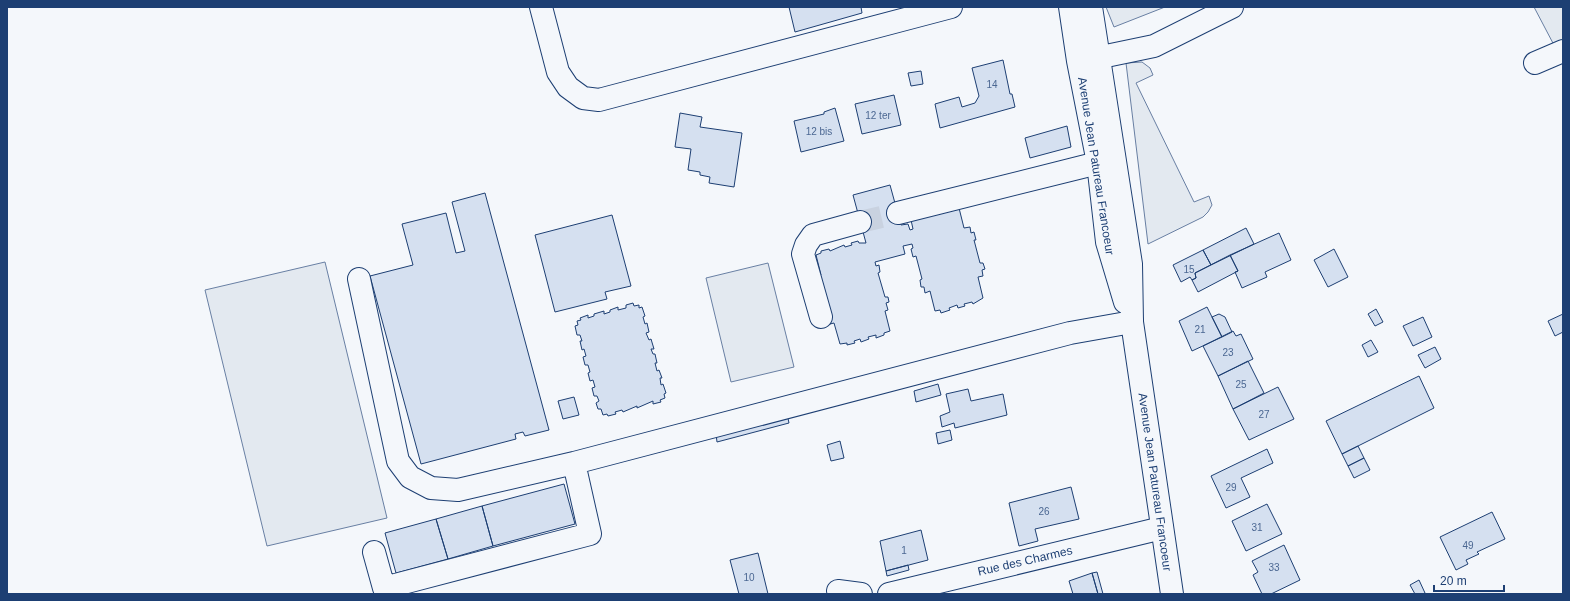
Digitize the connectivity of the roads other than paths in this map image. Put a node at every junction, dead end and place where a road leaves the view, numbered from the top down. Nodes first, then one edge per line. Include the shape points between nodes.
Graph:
1 (541, 7) edge
2 (882, 7) edge
3 (951, 7) edge
4 (1070, 7) edge
5 (1091, 7) edge
6 (1232, 7) edge
7 (862, 30) junction
8 (1563, 51) edge
9 (1100, 59) junction
10 (1535, 63) dead end
11 (1098, 163) junction
12 (898, 213) tunnel mouth
13 (860, 222) tunnel mouth
14 (359, 279) dead end
15 (820, 317) dead end
16 (1132, 322) junction
17 (574, 463) junction
18 (1162, 528) junction
19 (374, 552) dead end
20 (838, 591) dead end
21 (861, 594) edge
22 (889, 594) edge
23 (1172, 594) edge

1 - 7 main road via 558,72 568,87 583,98 599,100
2 - 7 main road via 874,21
3 - 7 main road
4 - 11 main road, Avenue Jean Patureau Francoeur
5 - 9 main road, Avenue Jean Patureau Francoeur
6 - 9 main road via 1154,46
8 - 10 main road
9 - 16 main road, Avenue Jean Patureau Francoeur via 1131,264
11 - 12 main road
11 - 16 main road, Avenue Jean Patureau Francoeur via 1107,242
13 - 15 main road via 813,235 806,245 803,254
14 - 17 main road via 398,461 410,478 431,488 458,490
16 - 17 main road via 1070,333
16 - 18 main road, Avenue Jean Patureau Francoeur
17 - 19 main road via 590,534 384,588
18 - 22 main road, Rue des Charmes
18 - 23 main road, Avenue Jean Patureau Francoeur
20 - 21 main road

